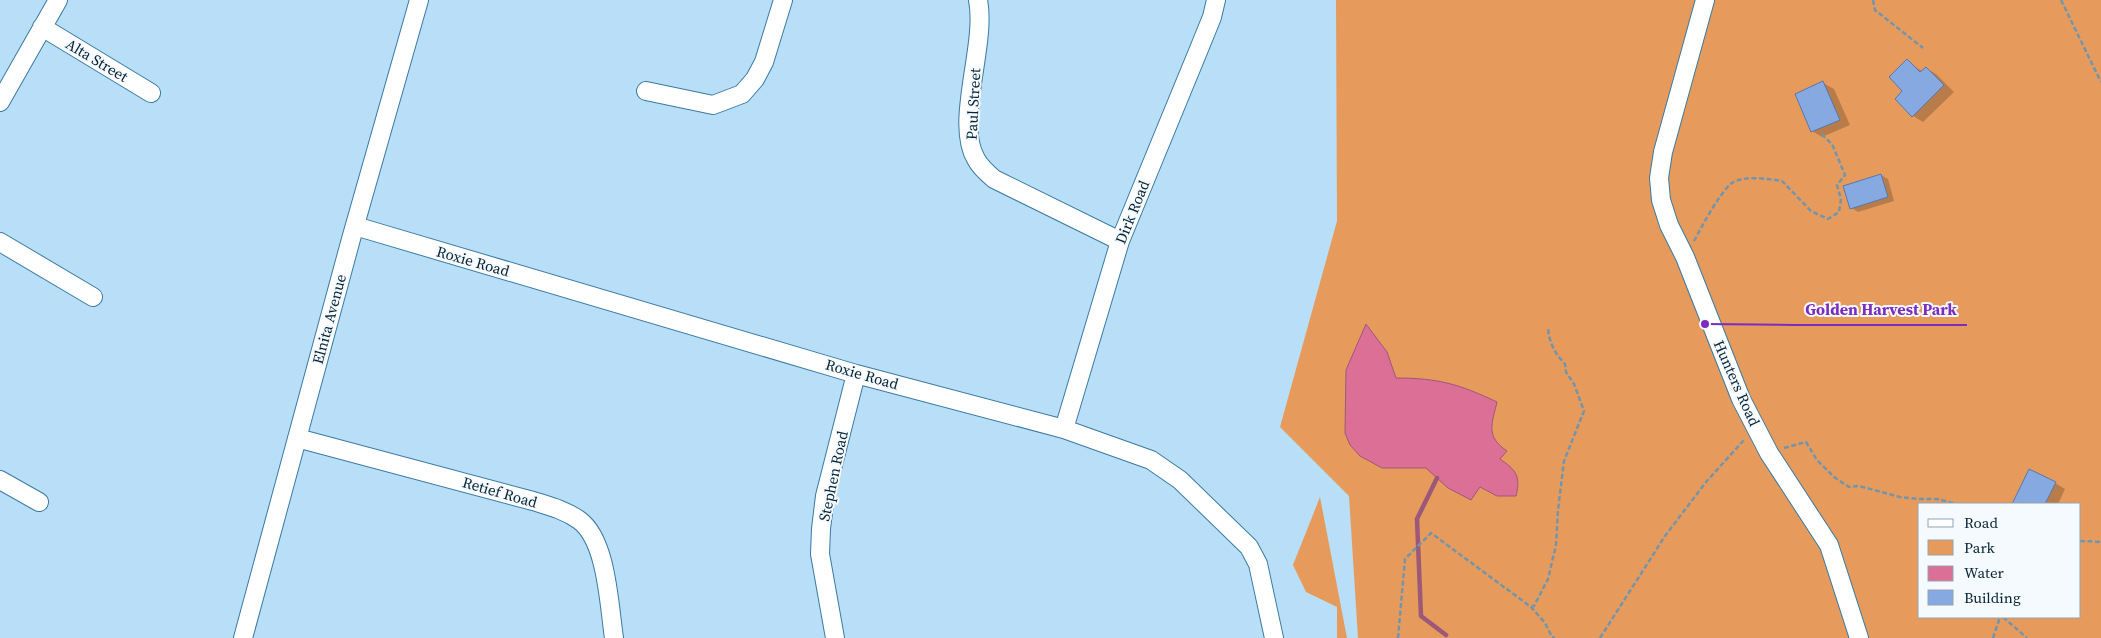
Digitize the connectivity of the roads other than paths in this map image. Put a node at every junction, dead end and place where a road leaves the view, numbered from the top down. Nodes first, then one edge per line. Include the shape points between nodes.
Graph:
1 (58, 0) edge
2 (419, 0) edge
3 (783, 0) edge
4 (978, 0) edge
5 (1216, 0) edge
6 (1704, 0) edge
7 (42, 26) junction
8 (646, 91) dead end
9 (151, 93) dead end
10 (0, 102) edge
11 (355, 226) junction
12 (1120, 241) junction
13 (0, 242) edge
14 (93, 297) dead end
15 (856, 374) junction
16 (1064, 429) junction
17 (297, 438) junction
18 (0, 480) edge
19 (39, 502) dead end
20 (243, 638) edge
21 (614, 638) edge
22 (835, 638) edge
23 (1274, 638) edge
24 (1860, 638) edge

1 - 7 street
2 - 11 street, Elnita Avenue
3 - 8 street via 764,62 742,94 713,105
4 - 12 street, Paul Street via 980,25 968,134 975,158 994,179
5 - 12 street, Dirk Road via 1212,17
6 - 24 street, Hunters Road via 1663,152 1659,178 1661,200 1731,378 1769,453 1829,545
7 - 9 street, Alta Street
7 - 10 street
11 - 15 street, Roxie Road
11 - 17 street, Elnita Avenue
12 - 16 street, Dirk Road
13 - 14 street
15 - 16 street, Roxie Road
15 - 22 street, Stephen Road via 825,496 820,554
16 - 23 street, Roxie Road via 1151,460 1168,470 1249,546 1258,564
17 - 20 street, Elnita Avenue
17 - 21 street, Retief Road via 533,501 580,521 592,534 600,551
18 - 19 street

